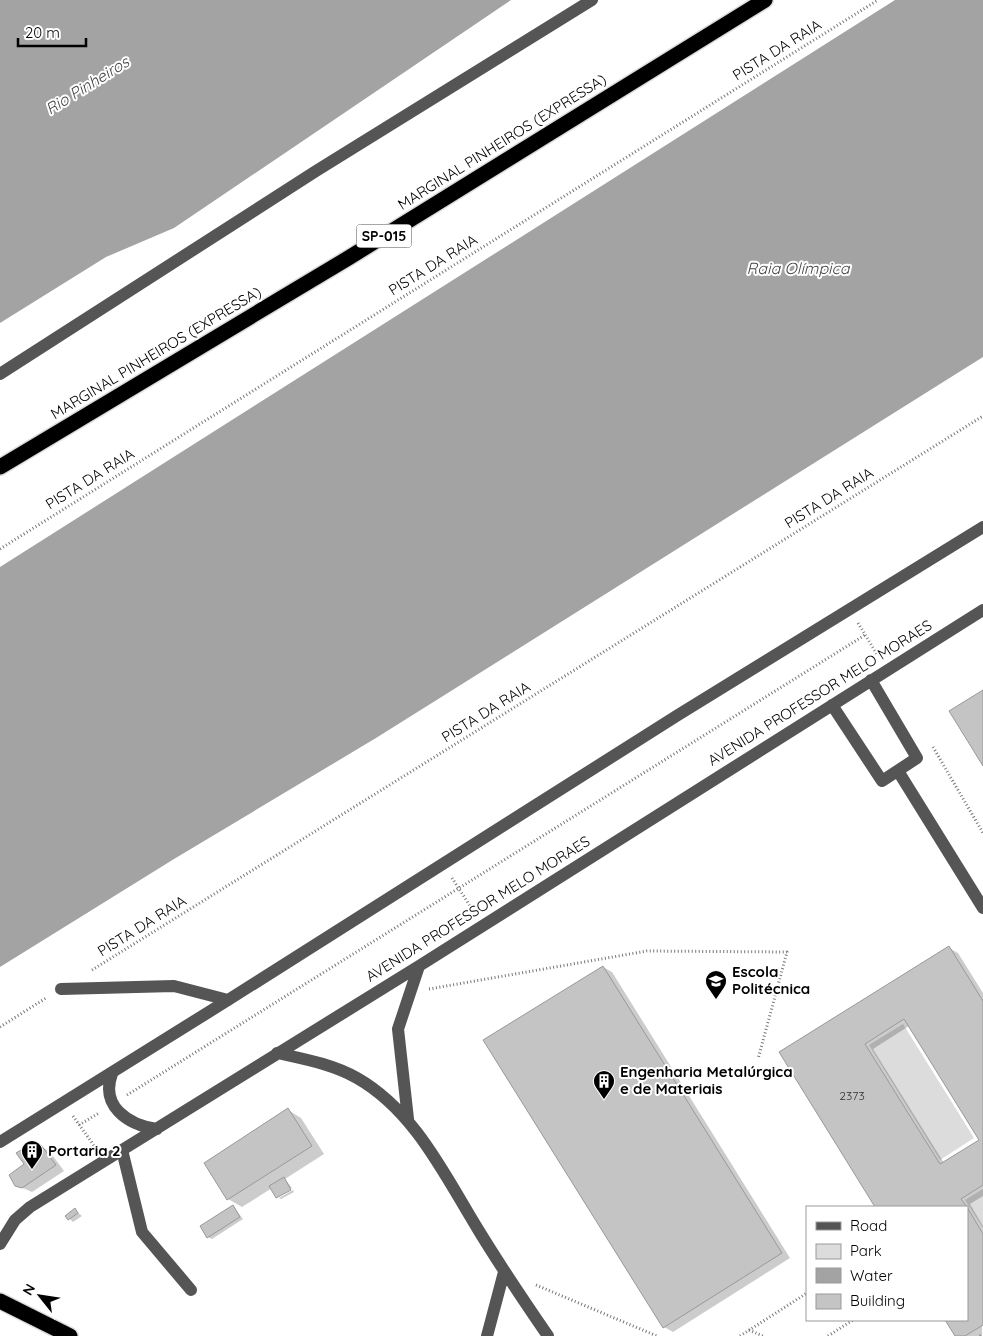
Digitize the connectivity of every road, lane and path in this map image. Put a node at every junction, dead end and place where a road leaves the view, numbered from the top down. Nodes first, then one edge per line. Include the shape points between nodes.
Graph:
1 (592, 0) edge
2 (765, 0) edge
3 (878, 0) edge
4 (0, 374) edge
5 (983, 416) edge
6 (0, 468) edge
7 (983, 527) edge
8 (0, 549) edge
9 (983, 610) edge
10 (887, 671) junction
11 (871, 680) junction
12 (832, 705) junction
13 (898, 771) junction
14 (443, 864) junction
15 (459, 888) junction
16 (983, 908) edge
17 (482, 924) junction
18 (420, 966) junction
19 (62, 989) junction
20 (411, 992) junction
21 (228, 1000) junction
22 (0, 1027) edge
23 (277, 1053) junction
24 (758, 1059) dead end
25 (112, 1074) junction
26 (64, 1103) junction
27 (112, 1104) junction
28 (408, 1119) junction
29 (79, 1125) junction
30 (157, 1129) junction
31 (0, 1142) edge
32 (122, 1150) junction
33 (105, 1161) junction
34 (0, 1244) edge
35 (504, 1272) junction
36 (191, 1290) dead end
37 (806, 1294) edge
38 (0, 1301) edge
39 (850, 1321) edge
40 (749, 1330) junction
41 (70, 1336) edge
42 (486, 1336) edge
43 (548, 1336) edge
44 (657, 1336) edge
45 (740, 1336) edge
46 (763, 1336) edge
47 (828, 1336) edge

1 - 4 street via 316,170
2 - 6 highway, MARGINAL PINHEIROS (EXPRESSA) / SP-015 via 358,252
3 - 8 path, PISTA DA RAIA
5 - 19 path, PISTA DA RAIA
7 - 14 street
9 - 10 street, AVENIDA PROFESSOR MELO MORAES
10 - 11 street, AVENIDA PROFESSOR MELO MORAES
10 - 15 path via 865,635
11 - 12 street, AVENIDA PROFESSOR MELO MORAES
11 - 13 street via 917,758
12 - 13 street via 882,781
12 - 17 street, AVENIDA PROFESSOR MELO MORAES
13 - 16 street
14 - 15 path
14 - 21 street
15 - 17 path
15 - 27 path
17 - 18 street, AVENIDA PROFESSOR MELO MORAES
18 - 20 street
18 - 23 street, AVENIDA PROFESSOR MELO MORAES
19 - 21 street via 174,986
19 - 22 path, PISTA DA RAIA
20 - 24 path via 647,952 786,952
20 - 28 street via 398,1029
21 - 25 street
23 - 28 street via 313,1061 356,1078
23 - 30 street, AVENIDA PROFESSOR MELO MORAES
25 - 26 street
25 - 27 street via 108,1092
26 - 29 path
26 - 31 street
27 - 29 path
27 - 30 street via 139,1127
28 - 35 street
29 - 33 path
30 - 32 street, AVENIDA PROFESSOR MELO MORAES
32 - 33 street, AVENIDA PROFESSOR MELO MORAES
32 - 36 street via 142,1232
33 - 34 street, AVENIDA PROFESSOR MELO MORAES via 30,1207 15,1220
35 - 42 street
35 - 43 street
35 - 44 path
37 - 40 path
38 - 41 highway
39 - 47 path
40 - 45 path
40 - 46 path

